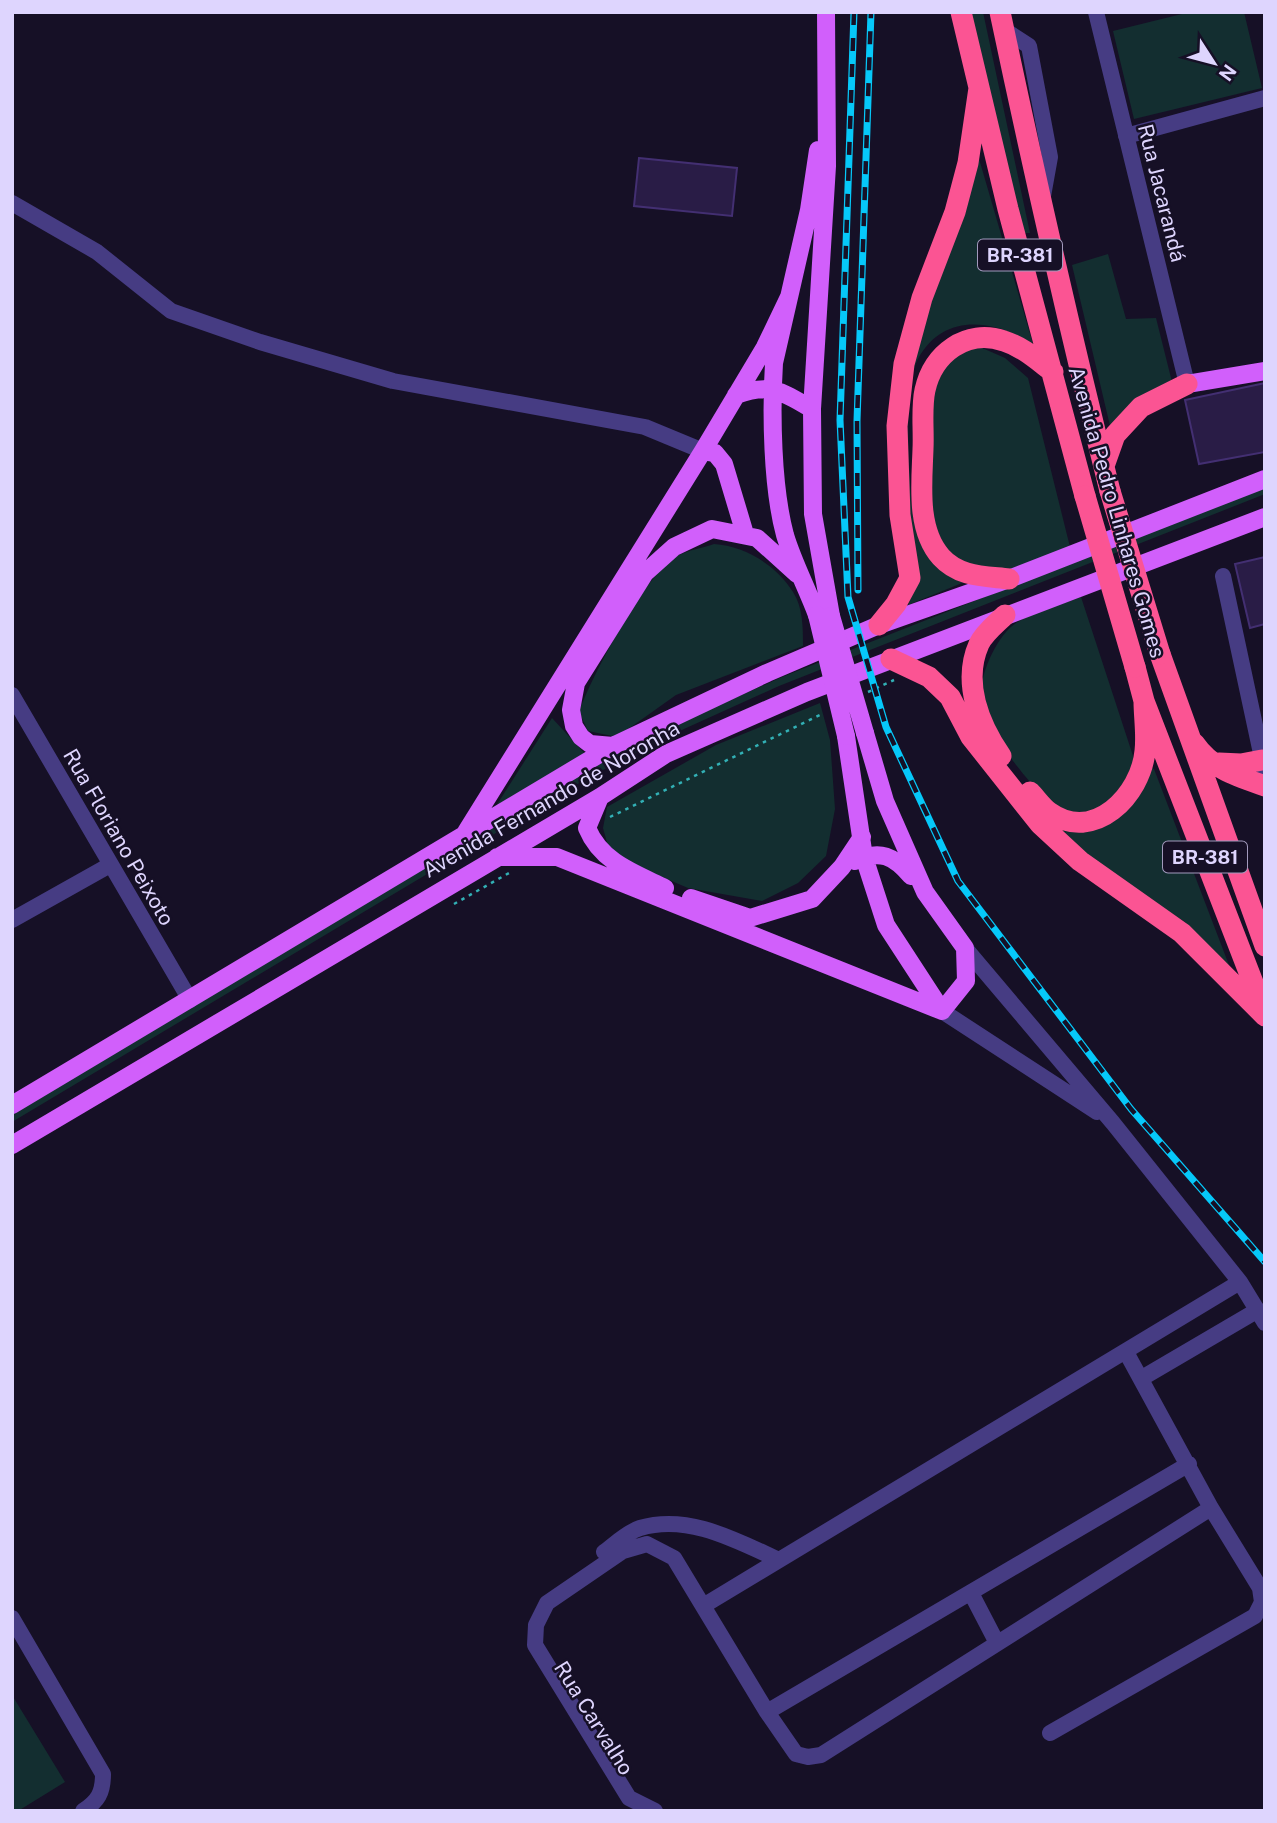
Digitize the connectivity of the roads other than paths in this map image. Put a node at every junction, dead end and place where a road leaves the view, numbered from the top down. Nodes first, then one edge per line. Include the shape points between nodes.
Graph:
1 (826, 12) edge
2 (961, 12) edge
3 (1102, 13) edge
4 (1002, 21) edge
5 (979, 89) junction
6 (825, 95) junction
7 (1265, 98) edge
8 (1126, 136) junction
9 (12, 202) edge
10 (789, 297) junction
11 (1265, 371) edge
12 (1053, 372) junction
13 (1187, 384) junction
14 (772, 388) junction
15 (736, 395) junction
16 (812, 408) junction
17 (703, 451) junction
18 (1104, 466) junction
19 (1265, 479) edge
20 (813, 514) junction
21 (1265, 517) edge
22 (785, 535) junction
23 (751, 536) junction
24 (1223, 576) dead end
25 (1009, 579) junction
26 (806, 583) junction
27 (1004, 615) junction
28 (824, 616) junction
29 (879, 625) junction
30 (891, 659) junction
31 (12, 695) edge
32 (1144, 701) junction
33 (1185, 730) junction
34 (613, 746) junction
35 (1204, 758) junction
36 (1263, 766) edge
37 (1265, 786) edge
38 (600, 797) junction
39 (862, 837) junction
40 (462, 838) junction
41 (864, 857) junction
42 (494, 858) junction
43 (110, 865) junction
44 (842, 867) junction
45 (925, 892) junction
46 (12, 920) edge
47 (1265, 946) edge
48 (965, 948) junction
49 (190, 1000) junction
50 (942, 1011) junction
51 (1265, 1014) edge
52 (12, 1105) edge
53 (1113, 1123) junction
54 (12, 1144) edge
55 (1240, 1282) junction
56 (1261, 1316) edge
57 (1126, 1352) junction
58 (1142, 1377) junction
59 (1189, 1464) junction
60 (1211, 1508) junction
61 (779, 1560) junction
62 (971, 1592) junction
63 (703, 1606) junction
64 (12, 1618) edge
65 (997, 1643) junction
66 (767, 1712) junction
67 (1050, 1733) dead end
68 (83, 1811) edge
69 (627, 1811) edge
70 (655, 1811) edge

1 - 6 main road
2 - 5 highway, Avenida Pedro Linhares Gomes / BR-381
3 - 8 street, Rua Jacarandá
4 - 18 highway, Avenida Pedro Linhares Gomes / BR-381 via 1041,209
5 - 12 highway, Avenida Pedro Linhares Gomes / BR-381
5 - 29 highway via 955,212 922,298 904,364 897,426 900,515 909,578
6 - 10 main road via 809,210
6 - 16 main road via 827,166
7 - 8 street
8 - 13 street, Rua Jacarandá
9 - 17 street via 97,252 172,311 393,381 645,427
10 - 14 main road
10 - 15 main road
11 - 13 main road
12 - 25 highway via 1020,348 982,337 953,345 935,364 925,391 922,501 930,538 941,556 966,575
12 - 32 highway, Avenida Pedro Linhares Gomes / BR-381, bridge
13 - 18 highway via 1141,407 1115,435
14 - 15 main road
14 - 16 main road
14 - 22 main road
15 - 17 main road
16 - 20 main road
17 - 23 main road via 715,453 724,464
17 - 40 main road
18 - 33 highway, Avenida Pedro Linhares Gomes / BR-381, bridge
19 - 25 main road, Avenida Fernando de Noronha
20 - 22 main road
20 - 28 main road
21 - 27 main road, Avenida Fernando de Noronha
22 - 23 main road
22 - 26 main road
23 - 26 main road
23 - 34 main road via 712,530 674,547 645,573 576,682 571,710 574,726 590,744
24 - 36 street
25 - 29 main road, Avenida Fernando de Noronha
26 - 28 main road
27 - 30 main road, Avenida Fernando de Noronha
27 - 32 highway via 980,641 972,666 974,700 987,736 1016,777 1050,813 1079,821 1105,816 1130,795 1145,751
28 - 39 main road, bridge
28 - 45 main road, bridge via 885,801
29 - 34 main road, Avenida Fernando de Noronha
30 - 38 main road, Avenida Fernando de Noronha via 666,754
30 - 51 highway via 929,677 950,697 971,737 1040,824 1080,861 1182,933
31 - 43 street, Rua Floriano Peixoto
32 - 51 highway, Avenida Pedro Linhares Gomes / BR-381
33 - 35 highway
33 - 47 highway, Avenida Pedro Linhares Gomes / BR-381
34 - 40 main road, Avenida Fernando de Noronha
35 - 36 highway
35 - 37 highway via 1222,771
38 - 42 main road, Avenida Fernando de Noronha
38 - 44 main road via 587,828 593,843 616,865 683,896 750,918 813,899
39 - 41 main road
39 - 44 main road
40 - 49 main road, Avenida Fernando de Noronha
41 - 44 main road
41 - 45 main road via 880,853 897,860
41 - 50 main road via 886,925
42 - 50 main road via 557,857
42 - 54 main road, Avenida Fernando de Noronha
43 - 46 street
43 - 49 street, Rua Floriano Peixoto
45 - 48 main road
48 - 50 main road via 966,981
48 - 53 street
49 - 52 main road, Avenida Fernando de Noronha
50 - 53 street
53 - 55 street
55 - 56 street
55 - 57 street
56 - 58 street
57 - 58 street
57 - 61 street
58 - 59 street
59 - 60 street
59 - 62 street
60 - 65 street
60 - 67 street via 1261,1588 1262,1602 1255,1616
61 - 63 street
61 - 69 street, Rua Carvalho via 720,1533 690,1525 638,1528 540,1596 527,1620 524,1647
62 - 65 street
62 - 66 street
63 - 66 street
63 - 70 street via 674,1558 647,1544 623,1551 547,1603 536,1625 536,1645 593,1742 629,1798
64 - 68 street via 103,1774 97,1802
65 - 66 street via 821,1755 796,1754

